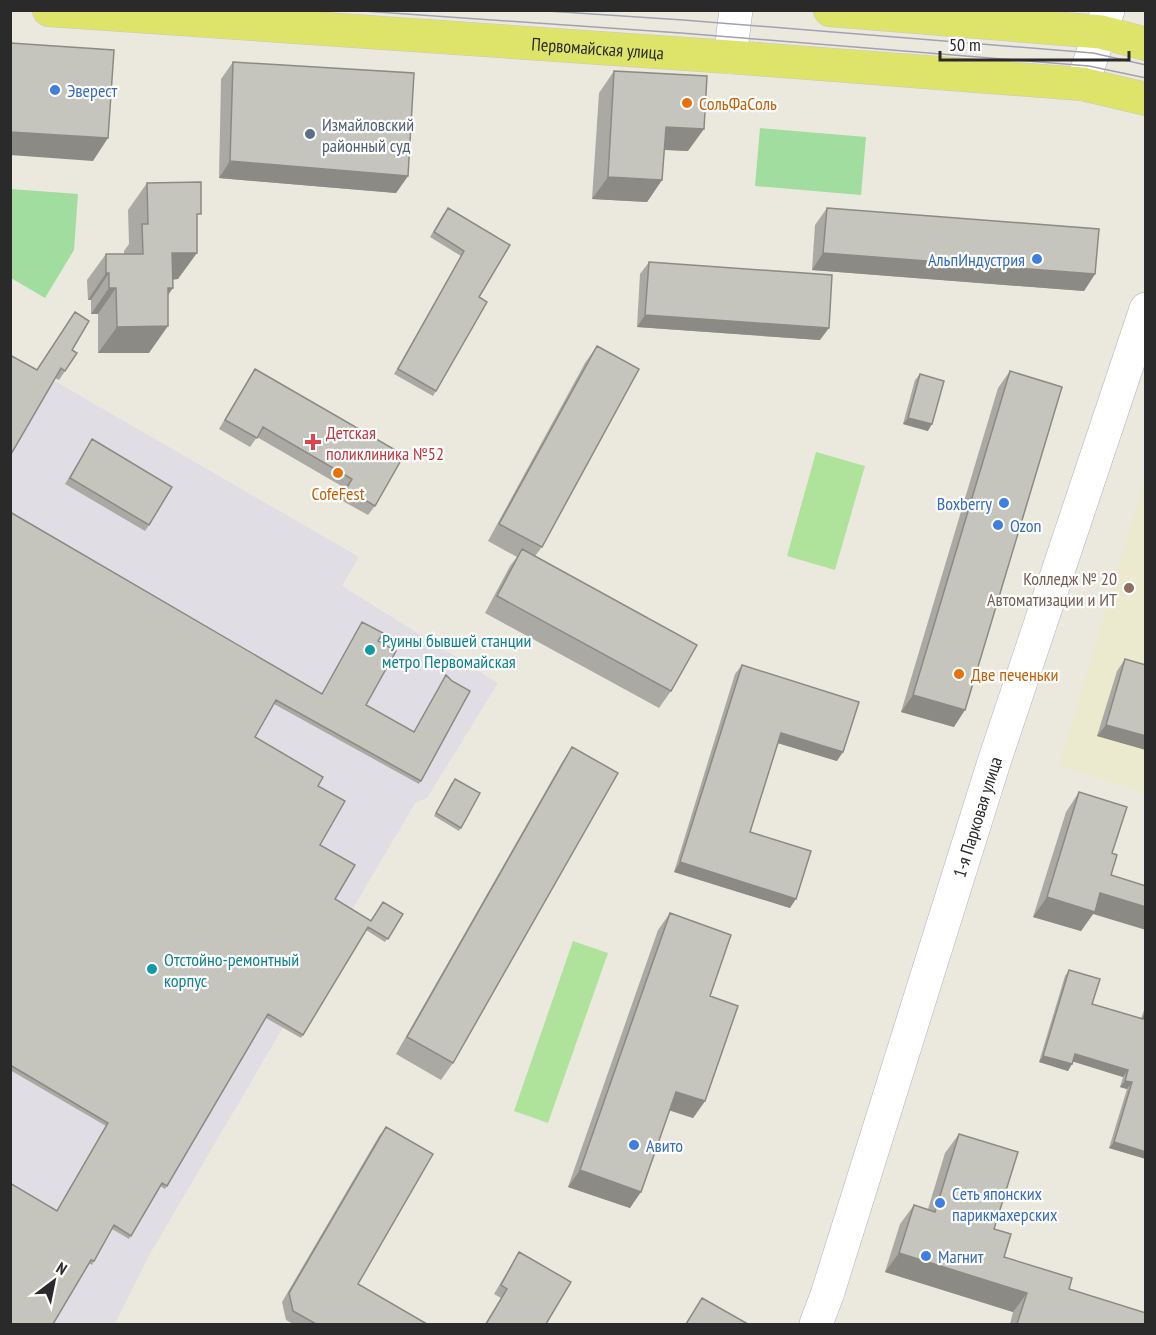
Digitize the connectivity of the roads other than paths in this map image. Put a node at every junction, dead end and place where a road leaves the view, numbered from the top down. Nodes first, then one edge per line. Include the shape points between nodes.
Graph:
1 (49, 10) edge
2 (736, 10) edge
3 (830, 10) edge
4 (1104, 21) edge
5 (1146, 44) edge
6 (730, 57) junction
7 (1082, 84) junction
8 (1146, 99) edge
9 (1146, 309) edge
10 (816, 1324) edge

1 - 6 main road, Первомайская улица
2 - 6 street
3 - 4 main road
4 - 5 main road
4 - 7 street
6 - 7 main road, Первомайская улица
7 - 8 main road, Первомайская улица
9 - 10 street, 1-я Парковая улица via 994,762

